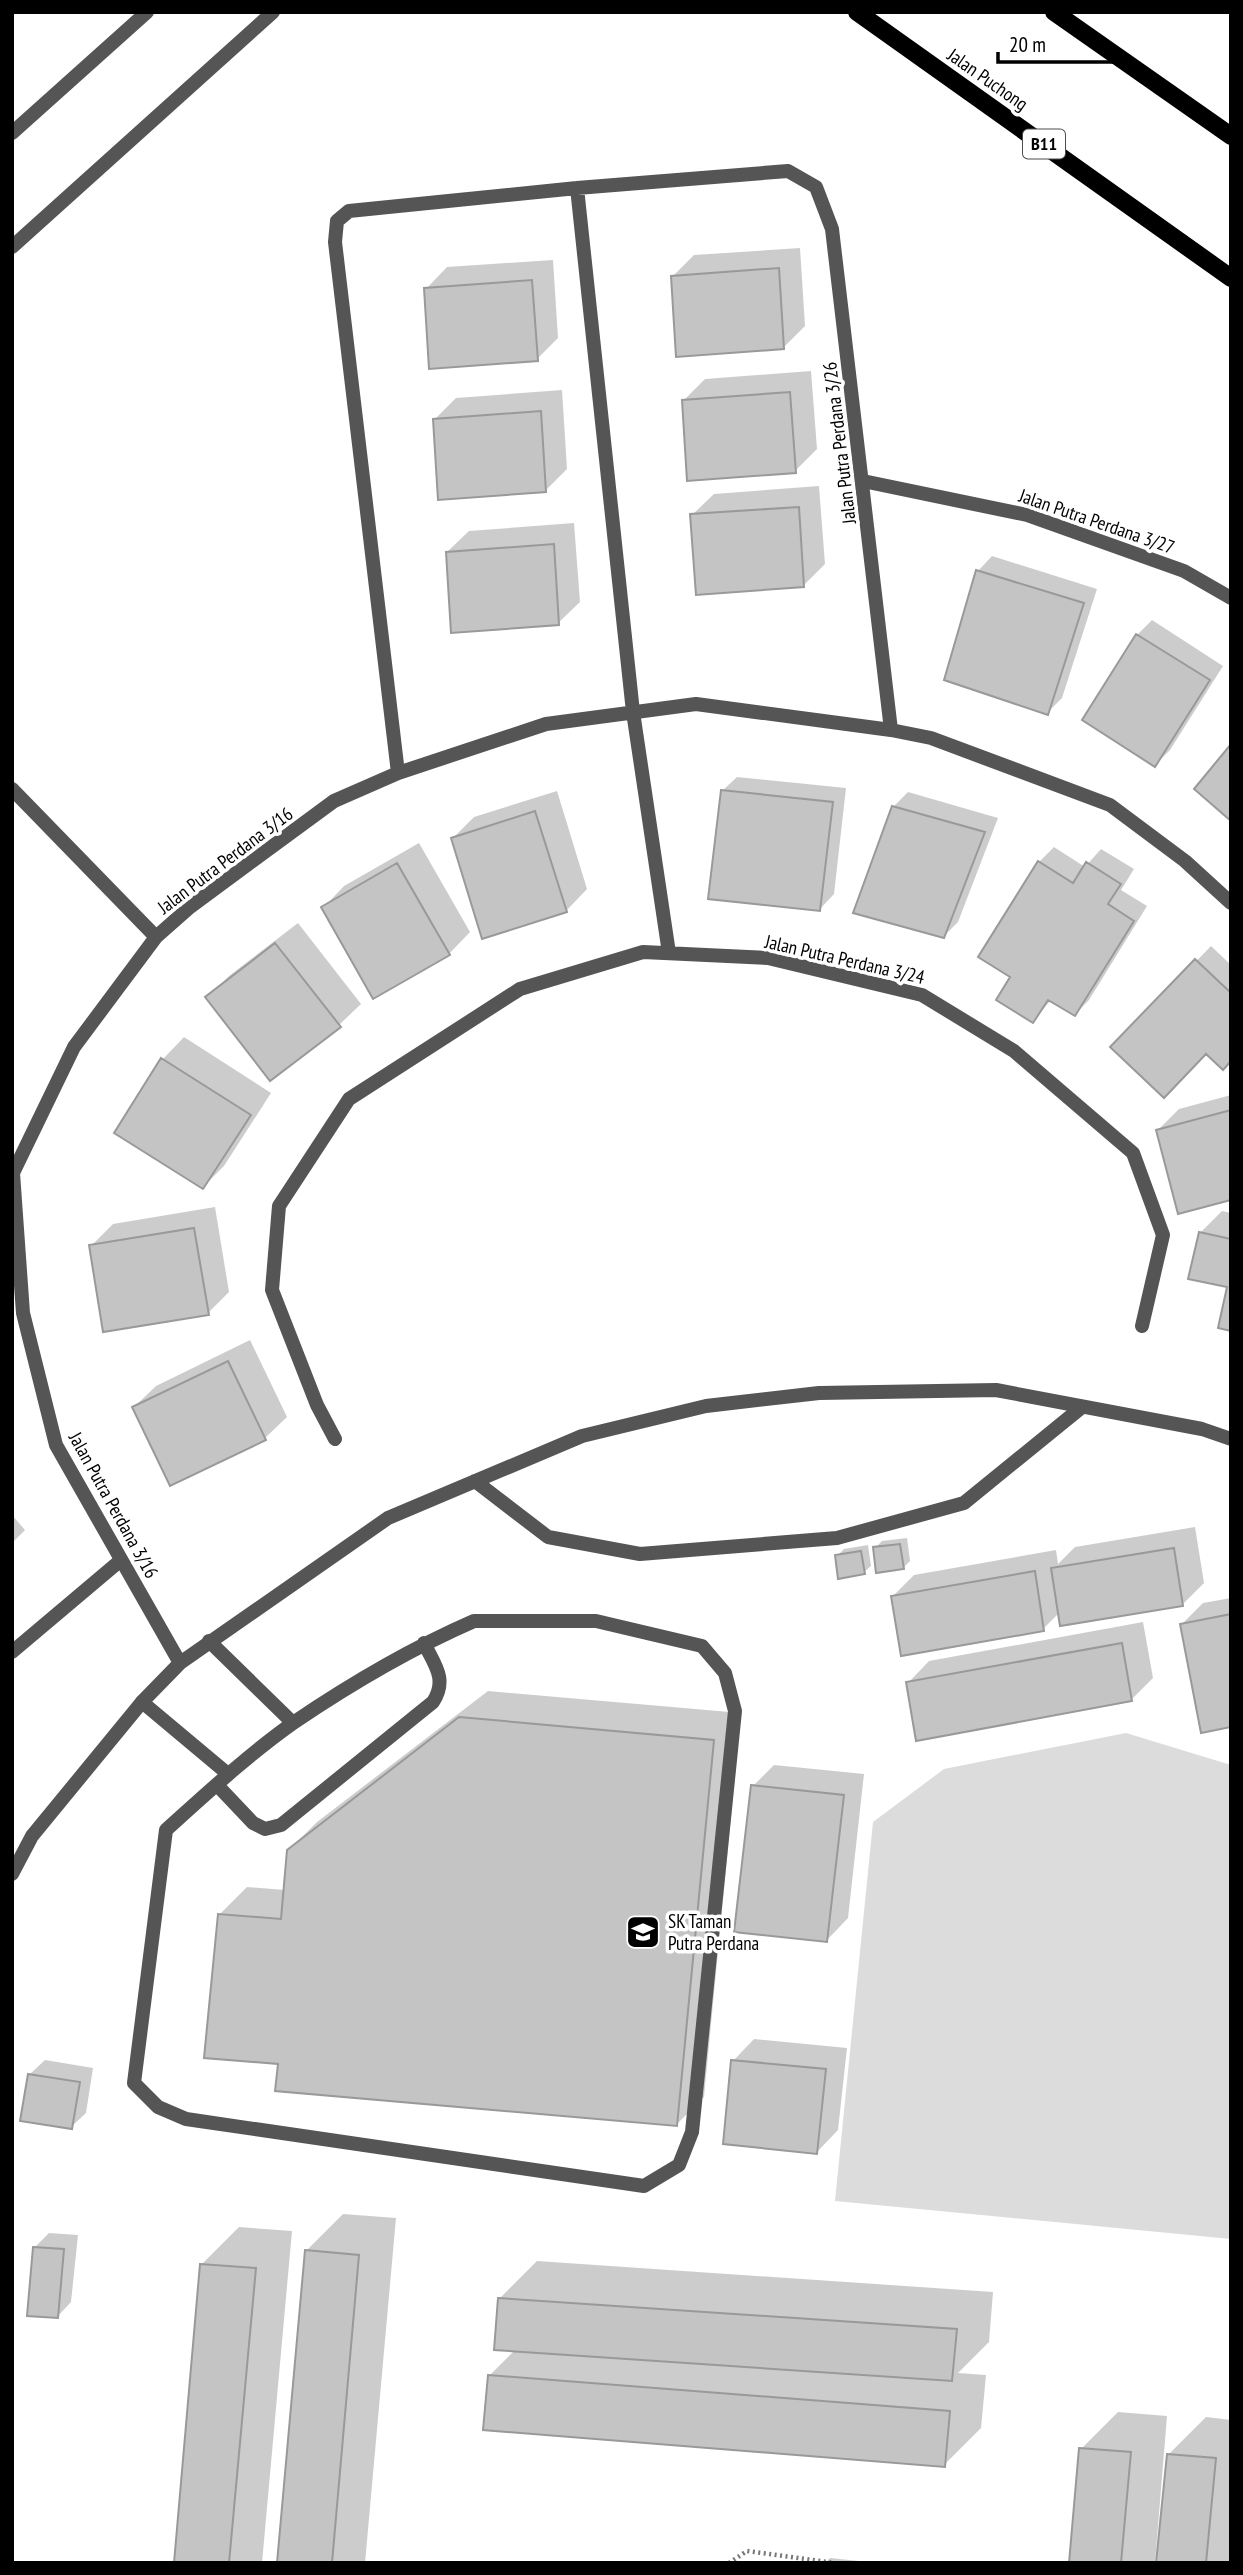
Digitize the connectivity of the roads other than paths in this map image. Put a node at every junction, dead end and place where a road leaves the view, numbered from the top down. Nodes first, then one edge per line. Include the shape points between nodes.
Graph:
1 (147, 12) edge
2 (273, 12) edge
3 (857, 12) edge
4 (1054, 12) edge
5 (12, 133) edge
6 (1231, 136) edge
7 (577, 188) junction
8 (12, 247) edge
9 (1231, 278) edge
10 (863, 481) junction
11 (1231, 598) edge
12 (633, 712) junction
13 (891, 730) junction
14 (398, 774) junction
15 (12, 789) edge
16 (1231, 903) edge
17 (156, 937) junction
18 (669, 953) junction
19 (18, 1318) edge
20 (1142, 1326) dead end
21 (1082, 1407) junction
22 (335, 1439) dead end
23 (1231, 1439) edge
24 (475, 1480) junction
25 (121, 1560) junction
26 (209, 1641) junction
27 (424, 1643) junction
28 (12, 1652) edge
29 (180, 1663) junction
30 (142, 1702) junction
31 (293, 1723) junction
32 (228, 1774) junction
33 (217, 1785) junction
34 (12, 1874) edge

1 - 5 street
2 - 8 street
3 - 9 main road, Jalan Puchong / B11
4 - 6 main road
7 - 10 street, Jalan Putra Perdana 3/26 via 788,171 816,187 832,229
7 - 12 street
7 - 14 street via 349,211 337,221 335,242
10 - 11 street, Jalan Putra Perdana 3/27 via 1027,515 1184,571
10 - 13 street, Jalan Putra Perdana 3/26
12 - 13 street, Jalan Putra Perdana 3/16 via 696,704
12 - 14 street, Jalan Putra Perdana 3/16 via 546,724
12 - 18 street
13 - 16 street, Jalan Putra Perdana 3/16 via 931,738 1110,805 1185,861
14 - 17 street, Jalan Putra Perdana 3/16 via 334,801 190,906
15 - 17 street
17 - 19 street, Jalan Putra Perdana 3/16 via 74,1047 13,1172
18 - 20 street, Jalan Putra Perdana 3/24 via 768,958 922,995 1014,1051 1133,1153 1163,1235
18 - 22 street, Jalan Putra Perdana 3/24 via 643,952 520,989 349,1099 279,1206 272,1290
19 - 25 street, Jalan Putra Perdana 3/16 via 56,1445
21 - 23 street via 1202,1429
21 - 24 street via 996,1391 819,1393 719,1405 582,1436
21 - 24 street via 964,1503 837,1538 640,1554 548,1537
24 - 26 street via 388,1518
25 - 28 street
25 - 29 street, Jalan Putra Perdana 3/16
26 - 29 street
26 - 31 street
27 - 31 street
27 - 33 street via 441,1679 433,1702 281,1825 265,1829 253,1823
27 - 33 street via 474,1621 596,1621 702,1646 725,1672 736,1711 692,2132 679,2165 644,2186 186,2119 158,2107 134,2083 166,1830
29 - 30 street
30 - 32 street
30 - 34 street via 32,1836
31 - 32 street
32 - 33 street

